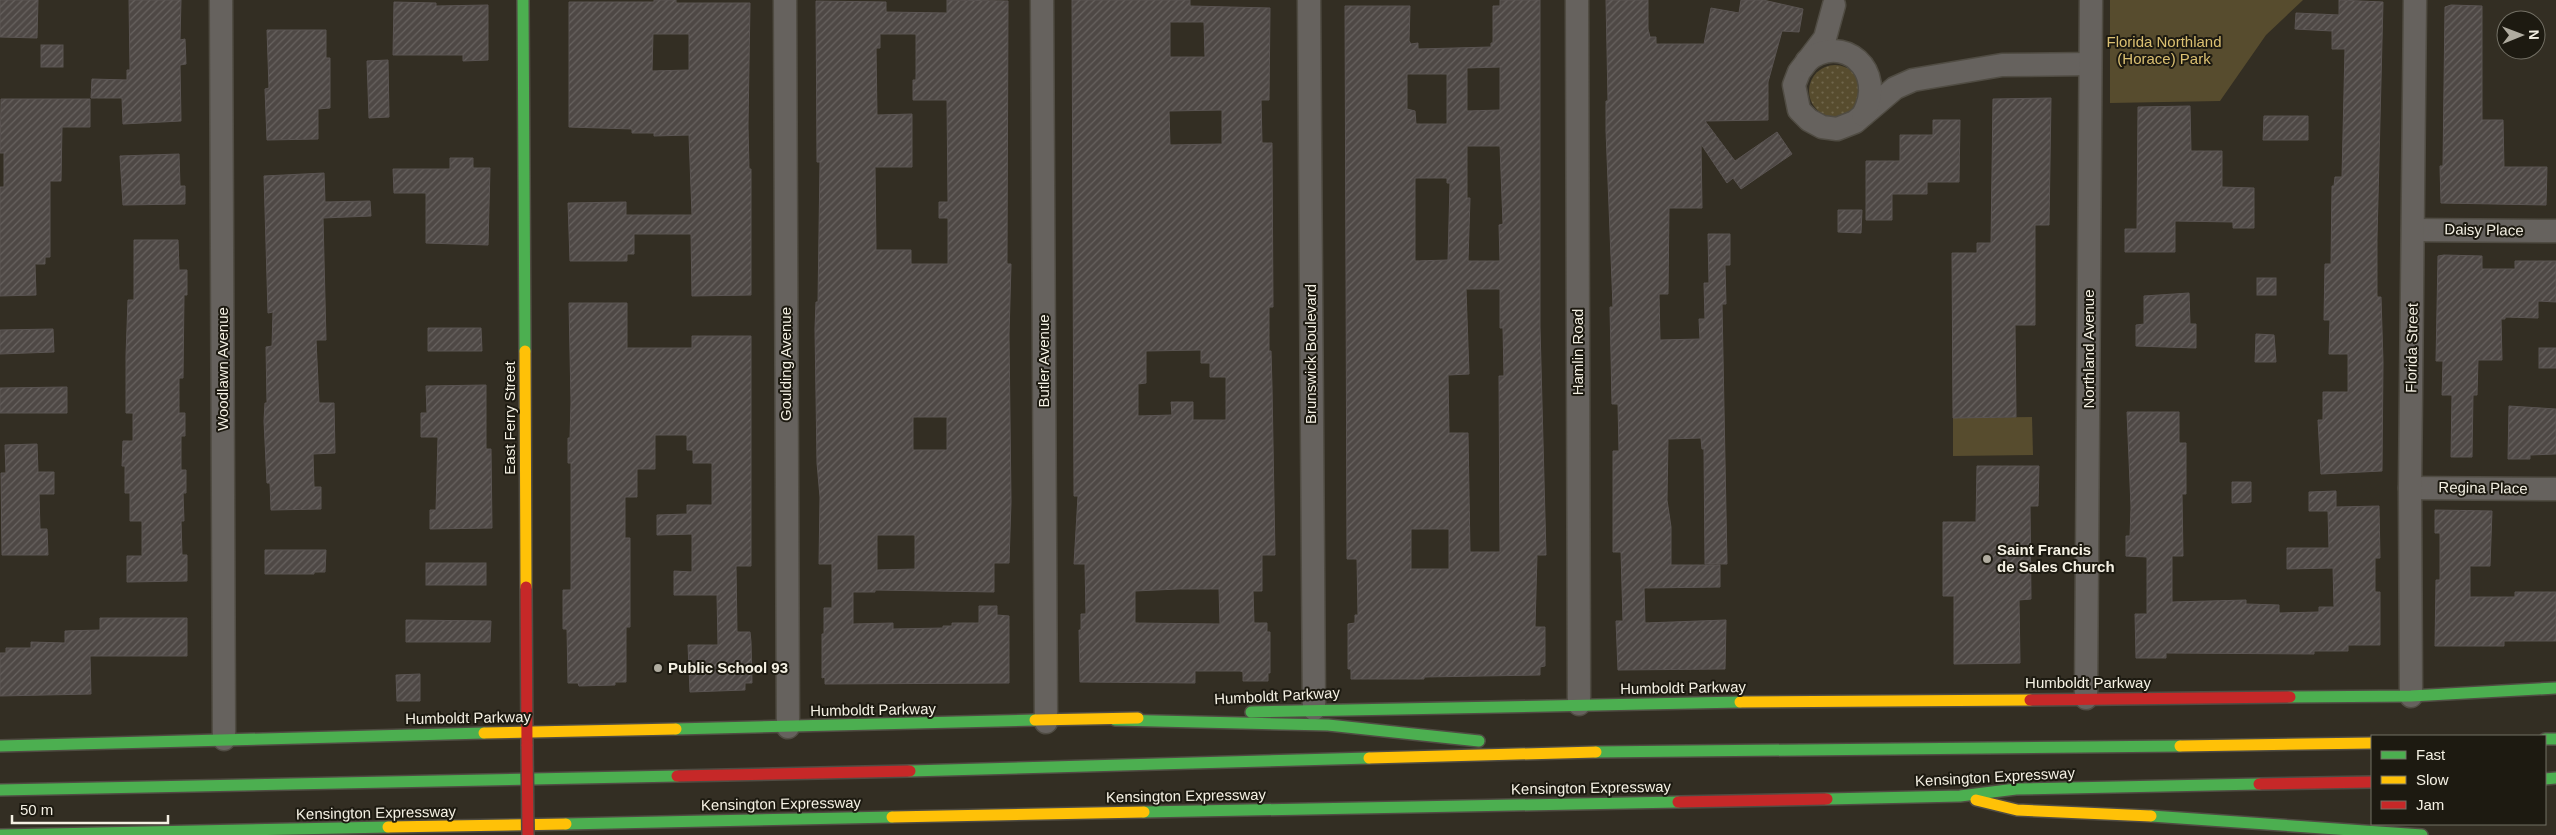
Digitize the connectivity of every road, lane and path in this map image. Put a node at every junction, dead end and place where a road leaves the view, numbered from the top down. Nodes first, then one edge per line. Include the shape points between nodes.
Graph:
1 (221, 0) edge
2 (523, 0) edge
3 (785, 0) edge
4 (1042, 0) edge
5 (1309, 0) edge
6 (1577, 0) edge
7 (2091, 0) edge
8 (2415, 0) edge
9 (1834, 2) edge
10 (1861, 63) junction
11 (2090, 64) junction
12 (1802, 66) junction
13 (1913, 80) junction
14 (1855, 122) junction
15 (2413, 230) junction
16 (2556, 231) edge
17 (2410, 488) junction
18 (2556, 489) edge
19 (2556, 688) edge
20 (2410, 696) junction
21 (2086, 698) junction
22 (1579, 704) junction
23 (1314, 709) junction
24 (1115, 720) junction
25 (1046, 722) junction
26 (788, 727) junction
27 (526, 732) junction
28 (224, 739) junction
29 (2371, 743) edge
30 (0, 746) edge
31 (1564, 752) junction
32 (2371, 782) edge
33 (0, 790) edge
34 (1960, 796) junction
35 (0, 835) edge
36 (528, 835) edge
37 (2422, 835) edge

1 - 28 street, Woodlawn Avenue
2 - 27 main road, East Ferry Street
3 - 26 street, Goulding Avenue
4 - 25 street, Butler Avenue
5 - 23 street, Brunswick Boulevard
6 - 22 street, Hamlin Road
7 - 11 street, Northland Avenue
8 - 15 street, Florida Street
9 - 10 street via 1838,30
9 - 12 street via 1825,38
10 - 12 street via 1846,53 1831,51 1811,58
10 - 13 street via 1885,79
10 - 14 street via 1870,79 1871,96
11 - 13 street via 2002,66
11 - 21 street, Northland Avenue
12 - 14 street via 1794,93 1803,114 1822,127 1837,129
13 - 14 street via 1895,88
15 - 16 street, Daisy Place
15 - 17 street, Florida Street
17 - 18 street, Regina Place
17 - 20 street, Florida Street
19 - 20 main road, Humboldt Parkway
20 - 21 main road, Humboldt Parkway
21 - 22 main road, Humboldt Parkway
22 - 23 main road, Humboldt Parkway
23 - 24 main road, Humboldt Parkway
24 - 25 main road, Humboldt Parkway
24 - 31 main road via 1328,725
25 - 26 main road, Humboldt Parkway
26 - 27 main road, Humboldt Parkway
27 - 28 main road, Humboldt Parkway
27 - 36 main road, East Ferry Street, bridge
28 - 30 main road, Humboldt Parkway
29 - 31 main road, Kensington Expressway
31 - 33 main road, Kensington Expressway via 897,771
32 - 34 main road, Kensington Expressway via 2016,789
34 - 35 main road, Kensington Expressway
34 - 37 main road via 2017,810 2162,816

